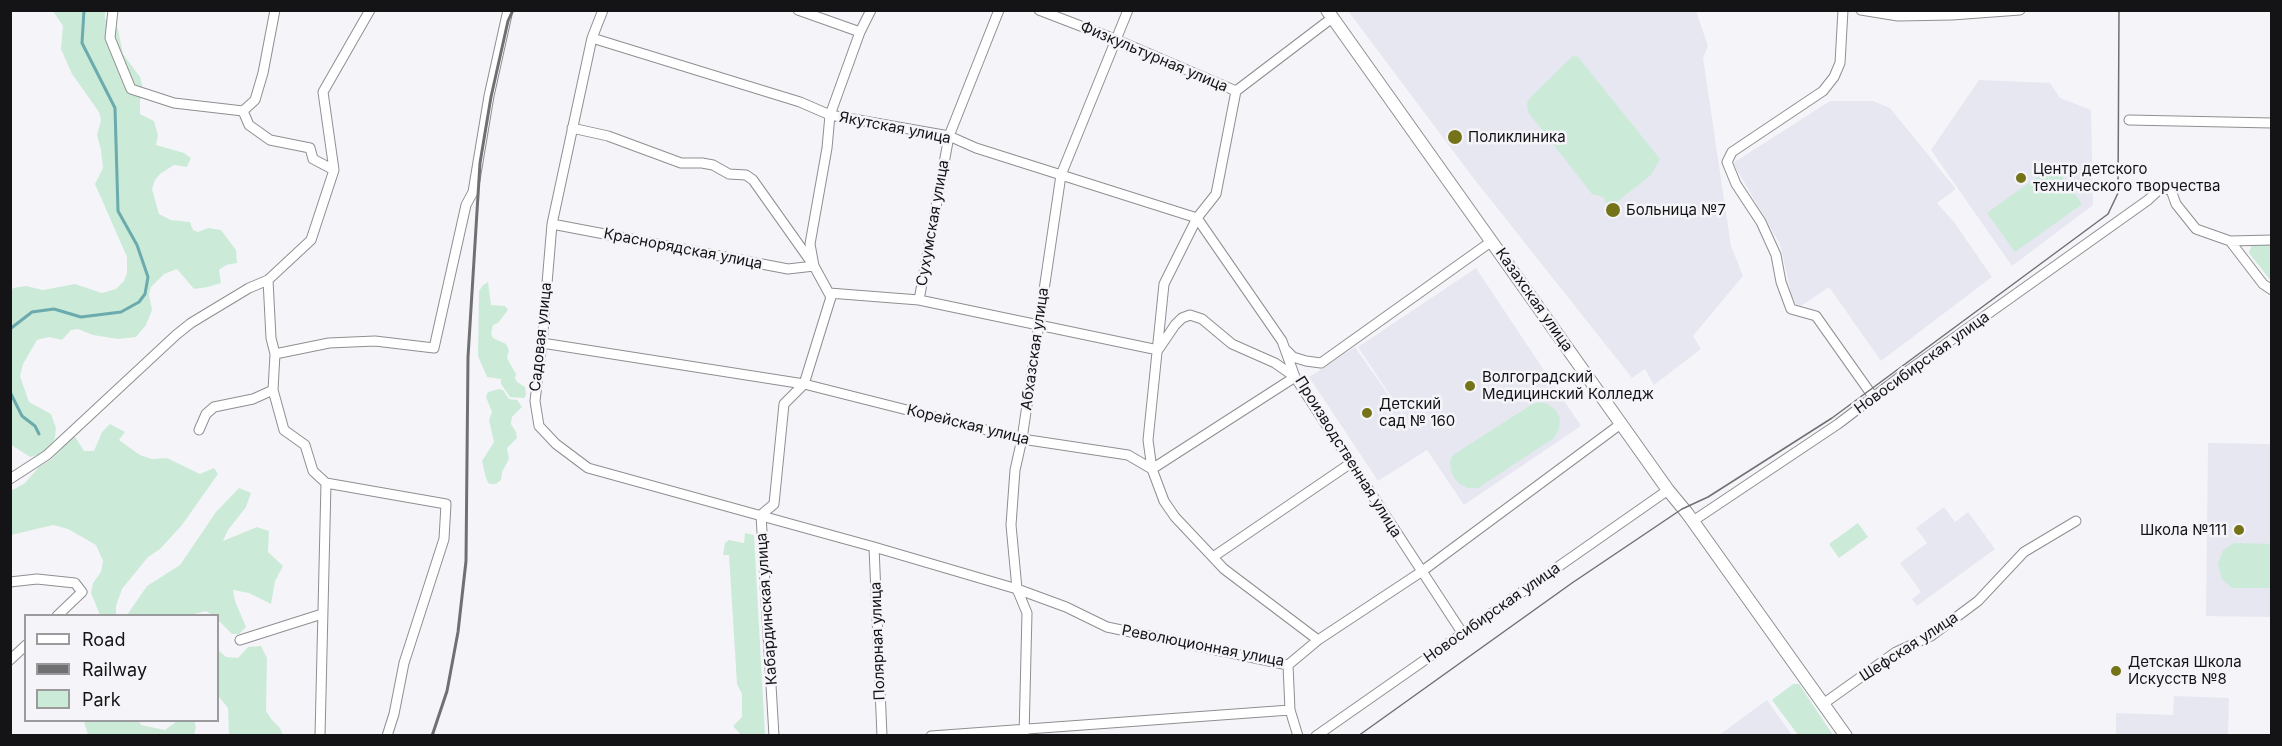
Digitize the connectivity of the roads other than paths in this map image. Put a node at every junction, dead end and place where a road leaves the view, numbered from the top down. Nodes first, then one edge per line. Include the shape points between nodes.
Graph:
1 (113, 10) edge
2 (275, 10) edge
3 (370, 10) edge
4 (508, 10) edge
5 (603, 10) edge
6 (798, 10) edge
7 (871, 10) edge
8 (999, 10) edge
9 (1040, 10) edge
10 (1128, 10) edge
11 (1843, 10) edge
12 (1860, 10) edge
13 (2020, 10) edge
14 (2008, 12) edge
15 (1329, 14) edge
16 (860, 32) junction
17 (592, 38) junction
18 (1117, 40) junction
19 (1236, 91) junction
20 (243, 111) junction
21 (830, 115) junction
22 (2129, 120) dead end
23 (2271, 123) edge
24 (572, 128) junction
25 (949, 136) junction
26 (334, 170) junction
27 (1060, 175) junction
28 (1197, 218) junction
29 (552, 224) junction
30 (2271, 240) edge
31 (1492, 241) junction
32 (2230, 241) junction
33 (814, 266) junction
34 (268, 280) junction
35 (2271, 290) edge
36 (829, 293) junction
37 (919, 300) junction
38 (1037, 326) junction
39 (542, 343) junction
40 (1285, 349) junction
41 (1158, 350) junction
42 (275, 354) junction
43 (1295, 377) junction
44 (804, 384) junction
45 (273, 390) junction
46 (1874, 398) junction
47 (1622, 423) junction
48 (199, 430) dead end
49 (1022, 439) junction
50 (1351, 464) junction
51 (1152, 469) junction
52 (10, 479) edge
53 (326, 483) junction
54 (1668, 490) junction
55 (761, 515) junction
56 (1693, 521) junction
57 (2076, 521) dead end
58 (874, 547) junction
59 (1213, 557) junction
60 (1421, 572) junction
61 (10, 582) edge
62 (1017, 589) junction
63 (58, 614) edge
64 (322, 614) junction
65 (1462, 634) junction
66 (240, 640) dead end
67 (1318, 640) junction
68 (24, 647) edge
69 (10, 660) edge
70 (1288, 665) junction
71 (1823, 704) junction
72 (1290, 710) junction
73 (1024, 732) edge
74 (320, 735) edge
75 (387, 735) edge
76 (774, 735) edge
77 (882, 735) edge
78 (931, 735) edge
79 (1298, 735) edge
80 (1316, 735) edge
81 (1846, 735) edge

1 - 20 street via 110,38 131,90 159,99
2 - 20 street via 255,100
3 - 26 street via 323,93
4 - 42 street via 473,192 465,205 434,348 375,340 329,343
5 - 17 street, Садовая улица
6 - 16 street
7 - 16 street
8 - 25 street, Сухумская улица
9 - 18 street, Физкультурная улица
10 - 18 street, Абхазская улица
11 - 46 street via 1840,63 1834,77 1823,91 1732,152 1727,162 1772,247 1791,309 1816,316
12 - 14 street via 1898,16
13 - 14 street
15 - 19 street
15 - 31 main road, Казахская улица
16 - 21 street
17 - 21 street, Якутская улица via 800,102
17 - 24 street, Садовая улица
18 - 19 street, Физкультурная улица
18 - 27 street, Абхазская улица
19 - 28 street via 1216,194
20 - 26 street via 249,126 270,140 310,148 313,159
21 - 25 street, Якутская улица
21 - 33 street via 810,244
22 - 23 street
24 - 29 street, Садовая улица
24 - 33 street via 608,136 681,163 713,165 729,174 746,175
25 - 27 street, Якутская улица
25 - 37 street, Сухумская улица
26 - 34 street via 311,240
27 - 28 street, Якутская улица
27 - 38 street, Абхазская улица
28 - 40 street, Производственная улица
28 - 41 street via 1164,284
29 - 33 street, Краснорядская улица via 788,269
29 - 39 street, Садовая улица
30 - 32 street
31 - 40 street via 1321,363 1293,357
31 - 47 main road, Казахская улица
32 - 35 street
32 - 46 street, Новосибирская улица via 2196,228 2176,204 2171,190 2161,188
33 - 36 street
34 - 42 street
34 - 52 street via 184,329 47,455
36 - 37 street
36 - 44 street, Кабардинская улица
37 - 38 street
38 - 41 street
38 - 49 street, Абхазская улица
39 - 44 street, Корейская улица
39 - 55 street, Садовая улица via 535,400 539,426 556,444 588,468
40 - 43 street, Производственная улица
41 - 43 street via 1175,325 1190,315 1232,344 1275,363
41 - 51 street via 1148,440
42 - 45 street
43 - 50 street, Производственная улица
43 - 51 street
44 - 49 street, Корейская улица
44 - 55 street, Кабардинская улица via 784,404 774,504
45 - 48 street via 253,399 214,407
45 - 53 street via 284,430 305,445 313,471
46 - 56 street, Новосибирская улица
47 - 54 main road, Казахская улица
47 - 60 street, Революционная улица
49 - 51 street, Корейская улица via 1128,455
49 - 62 street, Абхазская улица via 1015,470 1011,525
50 - 59 street
50 - 60 street, Производственная улица
51 - 59 street via 1164,501 1175,517
53 - 64 street
53 - 75 street via 446,504 444,539 404,663
54 - 56 main road, Казахская улица
54 - 65 street, Новосибирская улица
55 - 58 street, Революционная улица
55 - 76 street, Кабардинская улица
56 - 71 main road, Казахская улица
57 - 71 street, Шефская улица via 2024,552 1978,601 1930,636 1896,652
58 - 62 street, Революционная улица
58 - 77 street, Полярная улица
59 - 67 street
60 - 65 street, Производственная улица
60 - 67 street, Революционная улица
61 - 63 street via 38,579 75,583 82,592
62 - 70 street, Революционная улица via 1107,627
62 - 73 street, Абхазская улица via 1027,613
64 - 66 street
64 - 74 street
65 - 80 street, Новосибирская улица
67 - 70 street, Революционная улица
68 - 69 street
70 - 72 street
71 - 81 main road, Казахская улица
72 - 73 street
72 - 79 street
73 - 78 street

